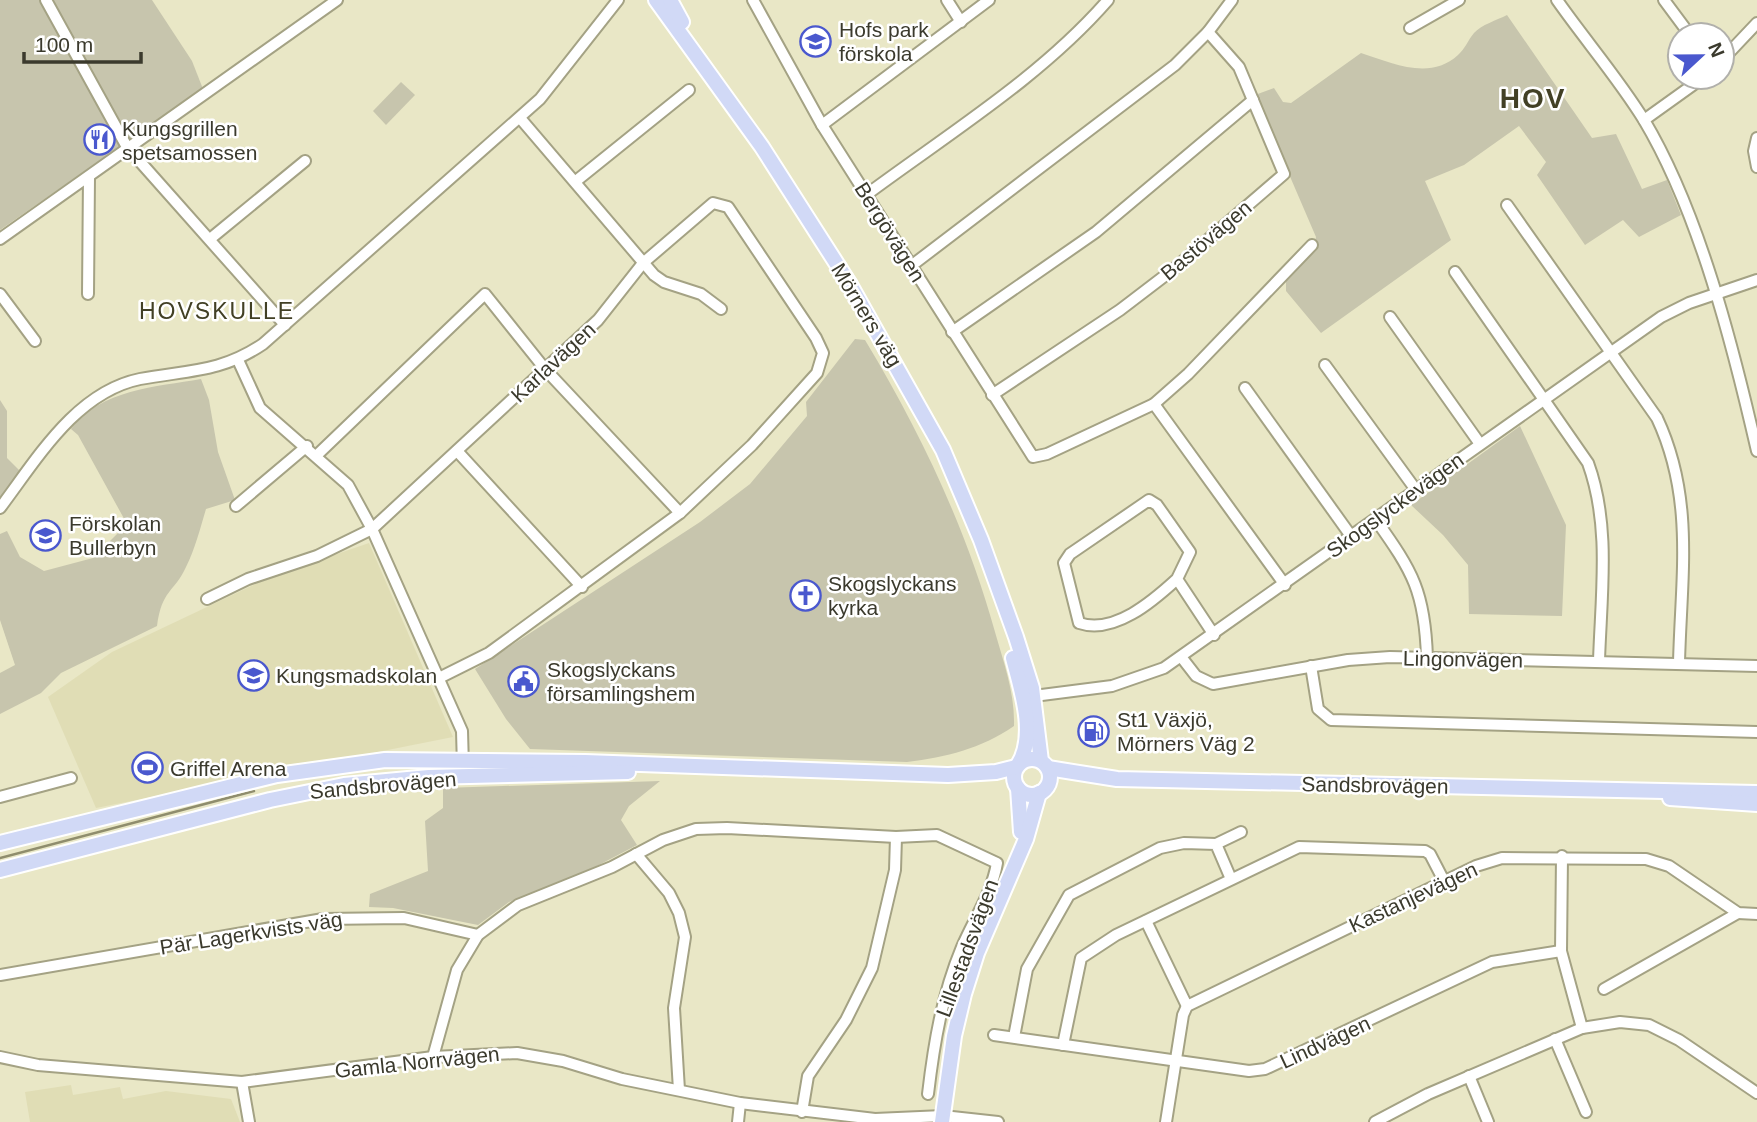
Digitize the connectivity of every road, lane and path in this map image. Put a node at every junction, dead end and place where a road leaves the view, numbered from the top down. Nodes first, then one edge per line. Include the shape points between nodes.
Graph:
1 (46, 0) edge
2 (337, 0) edge
3 (618, 0) edge
4 (629, 0) edge
5 (656, 0) edge
6 (670, 0) edge
7 (753, 0) edge
8 (947, 0) edge
9 (989, 0) edge
10 (1108, 0) edge
11 (1231, 0) edge
12 (1459, 0) edge
13 (1557, 0) edge
14 (1664, 0) edge
15 (1441, 5) edge
16 (1680, 21) edge
17 (961, 22) junction
18 (1757, 23) edge
19 (601, 25) junction
20 (1410, 28) dead end
21 (1208, 32) junction
22 (1736, 45) edge
23 (709, 69) junction
24 (689, 90) dead end
25 (1684, 91) edge
26 (1253, 100) junction
27 (520, 118) junction
28 (1644, 120) junction
29 (822, 125) junction
30 (1757, 138) edge
31 (127, 147) junction
32 (305, 161) dead end
33 (1757, 167) edge
34 (89, 177) junction
35 (576, 181) junction
36 (866, 195) junction
37 (1507, 205) dead end
38 (0, 239) edge
39 (210, 239) junction
40 (1312, 245) dead end
41 (643, 263) junction
42 (911, 266) junction
43 (1455, 272) dead end
44 (1757, 279) edge
45 (0, 294) edge
46 (88, 294) dead end
47 (1714, 295) junction
48 (720, 309) dead end
49 (1390, 317) dead end
50 (285, 325) junction
51 (952, 332) junction
52 (35, 341) dead end
53 (1611, 352) junction
54 (238, 360) junction
55 (1325, 365) dead end
56 (545, 369) junction
57 (1245, 388) dead end
58 (992, 395) junction
59 (1545, 398) junction
60 (1154, 404) junction
61 (1480, 444) junction
62 (307, 446) junction
63 (1757, 451) edge
64 (457, 452) junction
65 (317, 455) junction
66 (1416, 490) junction
67 (236, 506) dead end
68 (0, 508) edge
69 (680, 513) junction
70 (1376, 520) junction
71 (372, 529) junction
72 (1351, 536) junction
73 (1177, 579) junction
74 (1285, 585) junction
75 (582, 587) junction
76 (207, 599) dead end
77 (1214, 635) junction
78 (1182, 658) junction
79 (1427, 658) junction
80 (1599, 661) junction
81 (1679, 663) junction
82 (1311, 666) junction
83 (1757, 666) edge
84 (439, 678) junction
85 (1028, 696) junction
86 (1757, 732) edge
87 (463, 760) junction
88 (1044, 765) junction
89 (1017, 766) junction
90 (734, 769) junction
91 (948, 775) junction
92 (463, 777) junction
93 (71, 778) dead end
94 (1117, 779) junction
95 (1017, 787) junction
96 (1043, 790) junction
97 (1634, 792) junction
98 (1757, 793) edge
99 (0, 797) edge
100 (1757, 804) edge
101 (1241, 832) dead end
102 (896, 837) junction
103 (0, 843) edge
104 (1216, 844) junction
105 (636, 855) junction
106 (1562, 856) junction
107 (1018, 859) junction
108 (0, 870) edge
109 (1231, 879) junction
110 (1444, 881) junction
111 (1738, 913) junction
112 (1757, 914) edge
113 (1146, 921) junction
114 (478, 935) junction
115 (1562, 951) junction
116 (0, 975) edge
117 (1604, 989) dead end
118 (1187, 1006) junction
119 (1582, 1028) junction
120 (936, 1033) junction
121 (994, 1035) dead end
122 (954, 1036) junction
123 (1014, 1037) junction
124 (1555, 1039) junction
125 (1063, 1045) junction
126 (0, 1057) edge
127 (433, 1057) junction
128 (1175, 1061) junction
129 (1469, 1076) junction
130 (242, 1082) junction
131 (679, 1090) junction
132 (1757, 1093) edge
133 (928, 1094) dead end
134 (740, 1103) junction
135 (802, 1112) junction
136 (1586, 1112) dead end
137 (943, 1119) edge
138 (249, 1122) edge
139 (738, 1122) edge
140 (998, 1122) edge
141 (1166, 1122) edge
142 (1375, 1122) edge
143 (1489, 1122) edge

1 - 31 street
2 - 31 street
3 - 19 street
4 - 19 street
5 - 23 main road, Mörners väg
6 - 23 main road, Mörners väg
7 - 29 street, Bergövägen
8 - 17 street
9 - 17 street
10 - 36 street via 1035,69
11 - 21 street
12 - 15 street
13 - 28 street
14 - 16 street
15 - 20 street
17 - 29 street
18 - 22 street
19 - 27 street
21 - 26 street, Bastövägen via 1239,67
21 - 42 street via 1146,89
23 - 85 main road, Mörners väg via 849,282 943,450 994,578
24 - 35 street
25 - 28 street
26 - 51 street via 1096,232
26 - 58 street, Bastövägen via 1284,174 1120,310
27 - 35 street
27 - 50 street
28 - 47 street via 1681,194
29 - 36 street, Bergövägen
30 - 33 street
31 - 34 street
31 - 39 street
32 - 39 street
34 - 38 street
34 - 46 street
35 - 41 street
36 - 42 street, Bergövägen
37 - 53 street
39 - 50 street
40 - 60 street
41 - 48 street via 664,282 701,294
41 - 56 street, Karlavägen via 598,320
41 - 69 street, Karlavägen via 713,203 728,207 823,353 817,373 752,445
42 - 51 street, Bergövägen
43 - 59 street
44 - 47 street, Skogslyckevägen
45 - 52 street
47 - 53 street, Skogslyckevägen via 1661,317
47 - 63 street
49 - 61 street
50 - 54 street
51 - 58 street, Bergövägen
53 - 59 street, Skogslyckevägen
53 - 81 street via 1657,418 1677,470 1683,516
54 - 62 street via 260,408
54 - 68 street via 201,372 139,379 87,402
55 - 66 street
56 - 64 street, Karlavägen
56 - 65 street via 485,294
56 - 69 street
57 - 72 street
58 - 60 street, Bergövägen via 1035,457
59 - 61 street, Skogslyckevägen
59 - 80 street via 1588,463 1599,498 1603,534
60 - 74 street
61 - 66 street, Skogslyckevägen
62 - 65 street
62 - 67 street
64 - 71 street, Karlavägen
64 - 75 street
65 - 71 street via 348,485
66 - 70 street, Skogslyckevägen
69 - 75 street
70 - 72 street, Skogslyckevägen
70 - 79 street via 1419,588
71 - 76 street, Karlavägen
71 - 84 street
72 - 74 street, Skogslyckevägen
73 - 73 street via 1190,552 1149,500 1070,554 1064,563 1079,623 1088,626 1114,622 1144,606
73 - 77 street
74 - 77 street, Skogslyckevägen
75 - 84 street via 489,653
77 - 78 street, Skogslyckevägen
78 - 82 street, Lingonvägen via 1196,676 1213,684
78 - 85 street, Skogslyckevägen via 1124,683
79 - 80 street, Lingonvägen
79 - 82 street, Lingonvägen
80 - 81 street, Lingonvägen
81 - 83 street, Lingonvägen
82 - 86 street via 1318,709 1331,720
84 - 87 street via 462,731
85 - 88 main road, Mörners väg
85 - 89 main road, Mörners väg via 1025,748
87 - 90 main road, Sandsbrovägen
87 - 92 street
87 - 103 main road, Sandsbrovägen via 307,769
88 - 89 main road via 1030,759
88 - 94 main road, Sandsbrovägen via 1067,774
88 - 96 main road via 1050,777
89 - 91 main road, Sandsbrovägen
89 - 95 main road
90 - 91 main road, Sandsbrovägen
90 - 92 main road, Sandsbrovägen
91 - 95 main road, Sandsbrovägen
92 - 108 main road, Sandsbrovägen via 309,790
93 - 99 street
94 - 96 main road, Sandsbrovägen via 1069,782
94 - 97 main road, Sandsbrovägen
95 - 96 main road via 1030,794
95 - 107 main road, Lillestadsvägen via 1022,811
96 - 107 main road, Lillestadsvägen
97 - 98 main road, Sandsbrovägen
97 - 100 main road, Sandsbrovägen
101 - 104 street
102 - 105 street via 706,829 663,840
102 - 120 street, Lillestadsvägen via 937,835 997,863 944,998
102 - 135 street via 895,870 872,968 846,1020 808,1076
104 - 109 street
104 - 123 street via 1160,848 1069,895 1027,969
105 - 114 street via 518,905
105 - 131 street via 669,893 685,937 674,1008
106 - 110 street, Kastanjevägen via 1502,858
106 - 111 street, Kastanjevägen via 1646,859 1670,866
106 - 115 street
107 - 122 main road, Lillestadsvägen via 977,953
109 - 110 street via 1299,847 1424,851
109 - 113 street
110 - 118 street, Kastanjevägen
111 - 112 street
111 - 117 street
113 - 118 street
113 - 125 street via 1081,958
114 - 116 street, Pär Lagerkvists väg via 404,918 323,919
114 - 127 street via 457,970
115 - 119 street
115 - 128 street, Lindvägen via 1492,962 1277,1066 1249,1071
118 - 128 street
119 - 124 street
119 - 132 street via 1620,1022 1649,1025
120 - 122 street, Lillestadsvägen
120 - 133 street, Lillestadsvägen
121 - 123 street, Lindvägen
122 - 137 main road, Lillestadsvägen
123 - 125 street, Lindvägen
124 - 129 street
124 - 136 street
125 - 128 street, Lindvägen
126 - 130 street, Gamla Norrvägen via 38,1065
127 - 130 street, Gamla Norrvägen
127 - 131 street, Gamla Norrvägen via 517,1053
128 - 141 street
129 - 142 street
129 - 143 street
130 - 138 street
131 - 134 street, Gamla Norrvägen
134 - 135 street, Gamla Norrvägen
134 - 139 street
135 - 137 street, Gamla Norrvägen
137 - 140 street, Gamla Norrvägen

